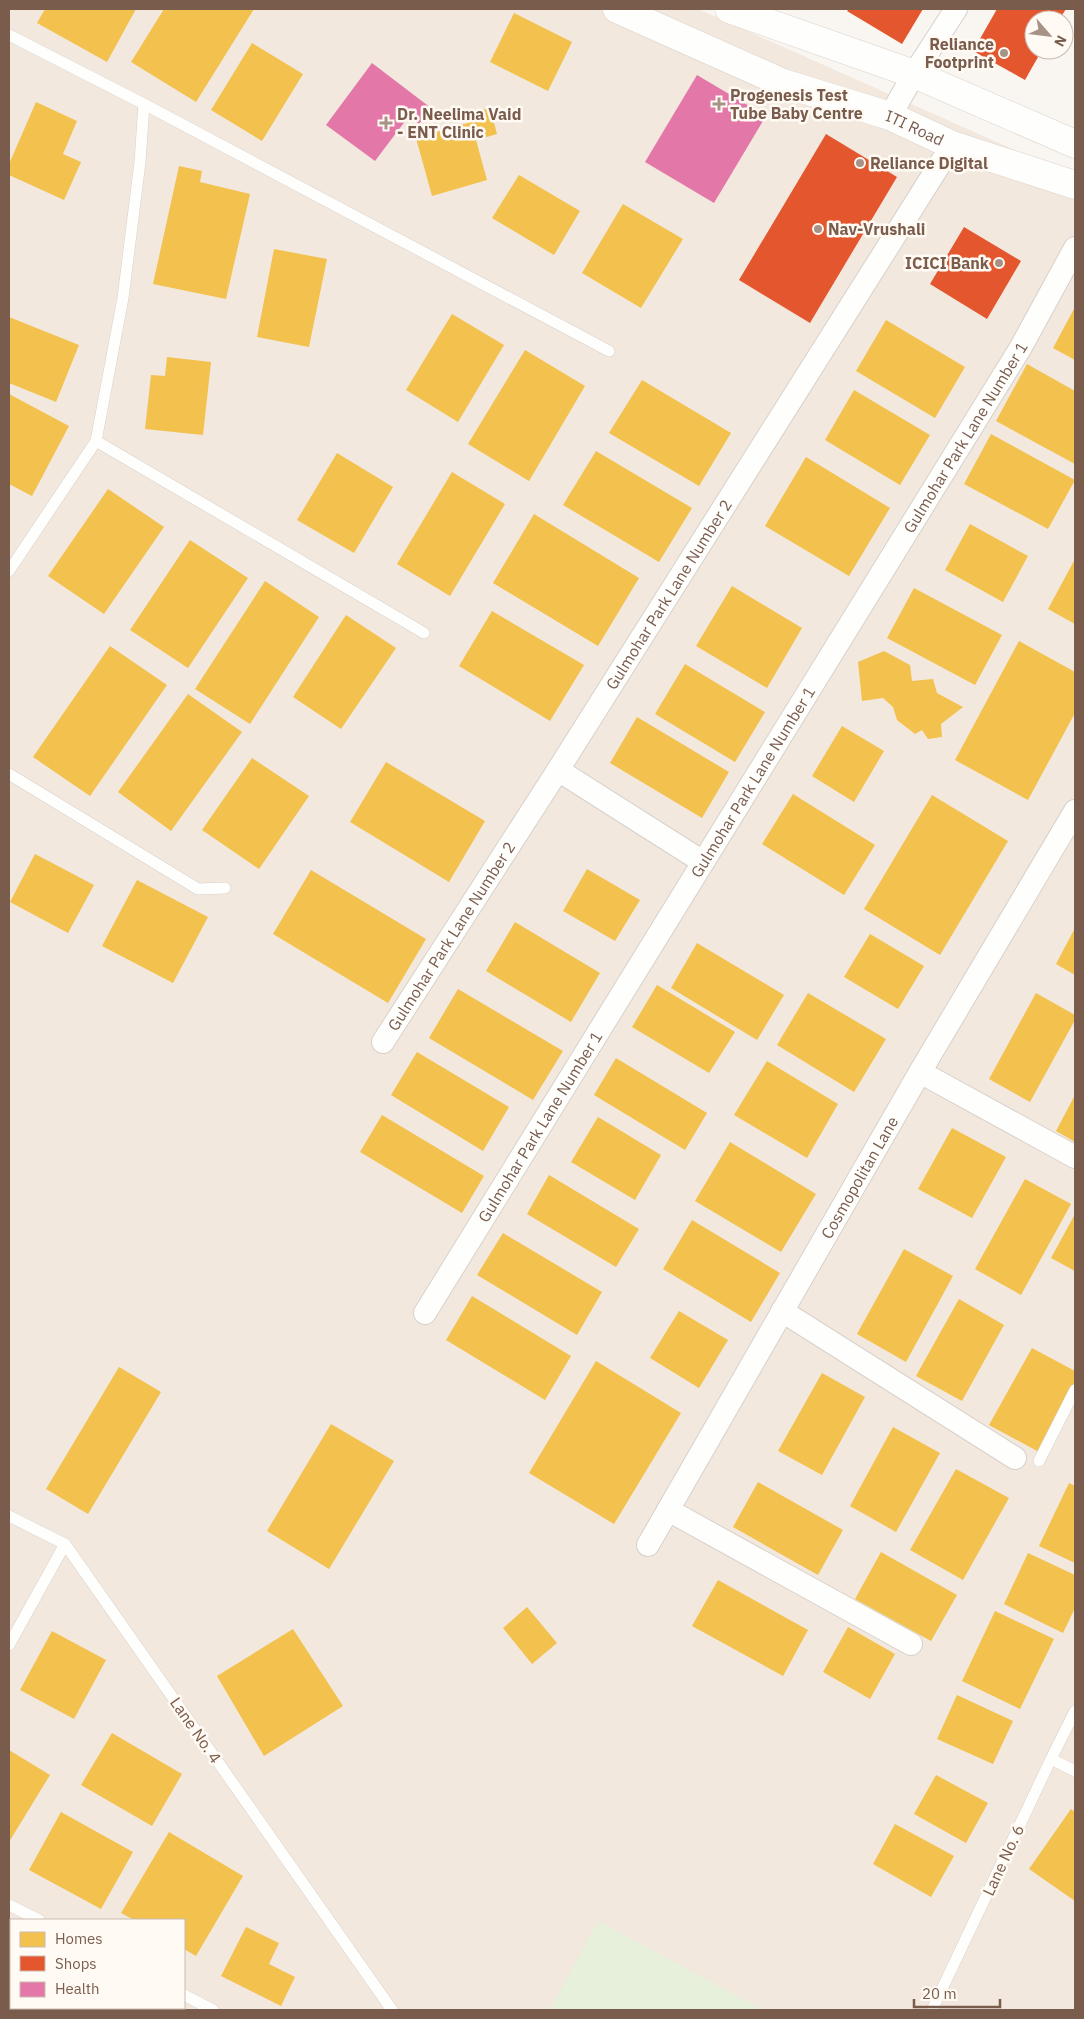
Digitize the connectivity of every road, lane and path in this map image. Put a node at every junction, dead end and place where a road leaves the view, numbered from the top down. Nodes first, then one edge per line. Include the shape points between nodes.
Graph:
1 (617, 9) edge
2 (729, 9) edge
3 (956, 9) edge
4 (9, 35) edge
5 (914, 74) junction
6 (144, 104) junction
7 (890, 116) junction
8 (1075, 144) edge
9 (952, 145) junction
10 (1075, 184) edge
11 (1075, 248) edge
12 (609, 351) dead end
13 (96, 441) junction
14 (9, 571) edge
15 (424, 633) dead end
16 (558, 770) junction
17 (9, 774) edge
18 (1075, 811) edge
19 (1069, 836) edge
20 (703, 862) junction
21 (225, 888) dead end
22 (383, 1042) dead end
23 (920, 1072) junction
24 (1075, 1157) edge
25 (782, 1311) junction
26 (425, 1313) dead end
27 (1075, 1390) edge
28 (1015, 1458) dead end
29 (1039, 1461) dead end
30 (668, 1510) junction
31 (9, 1516) edge
32 (65, 1544) junction
33 (648, 1545) dead end
34 (911, 1644) dead end
35 (9, 1645) edge
36 (1075, 1711) edge
37 (1051, 1759) junction
38 (1075, 1771) edge
39 (9, 1905) edge
40 (36, 1919) edge
41 (185, 1996) edge
42 (213, 2010) edge
43 (392, 2010) edge
44 (932, 2010) edge

1 - 7 main road, ITI Road via 783,82
2 - 5 main road
3 - 5 street
4 - 6 lane
5 - 7 street
5 - 8 main road
6 - 12 lane
6 - 13 lane via 123,298
7 - 9 main road, ITI Road
9 - 10 main road, ITI Road
9 - 16 street, Gulmohar Park Lane Number 2
11 - 20 street, Gulmohar Park Lane Number 1 via 1016,355
13 - 14 lane
13 - 15 lane
16 - 20 street
16 - 22 street, Gulmohar Park Lane Number 2
17 - 21 lane via 198,889
18 - 19 street, Cosmopolitan Lane
19 - 23 street, Cosmopolitan Lane
20 - 26 street, Gulmohar Park Lane Number 1
23 - 24 street
23 - 25 street, Cosmopolitan Lane
25 - 28 street
25 - 30 street, Cosmopolitan Lane
27 - 29 lane
30 - 33 street, Cosmopolitan Lane
30 - 34 street
31 - 32 lane
32 - 35 lane
32 - 43 lane, Lane No. 4
36 - 37 lane, Lane No. 6
37 - 38 lane
37 - 44 lane, Lane No. 6
39 - 40 lane
41 - 42 lane

